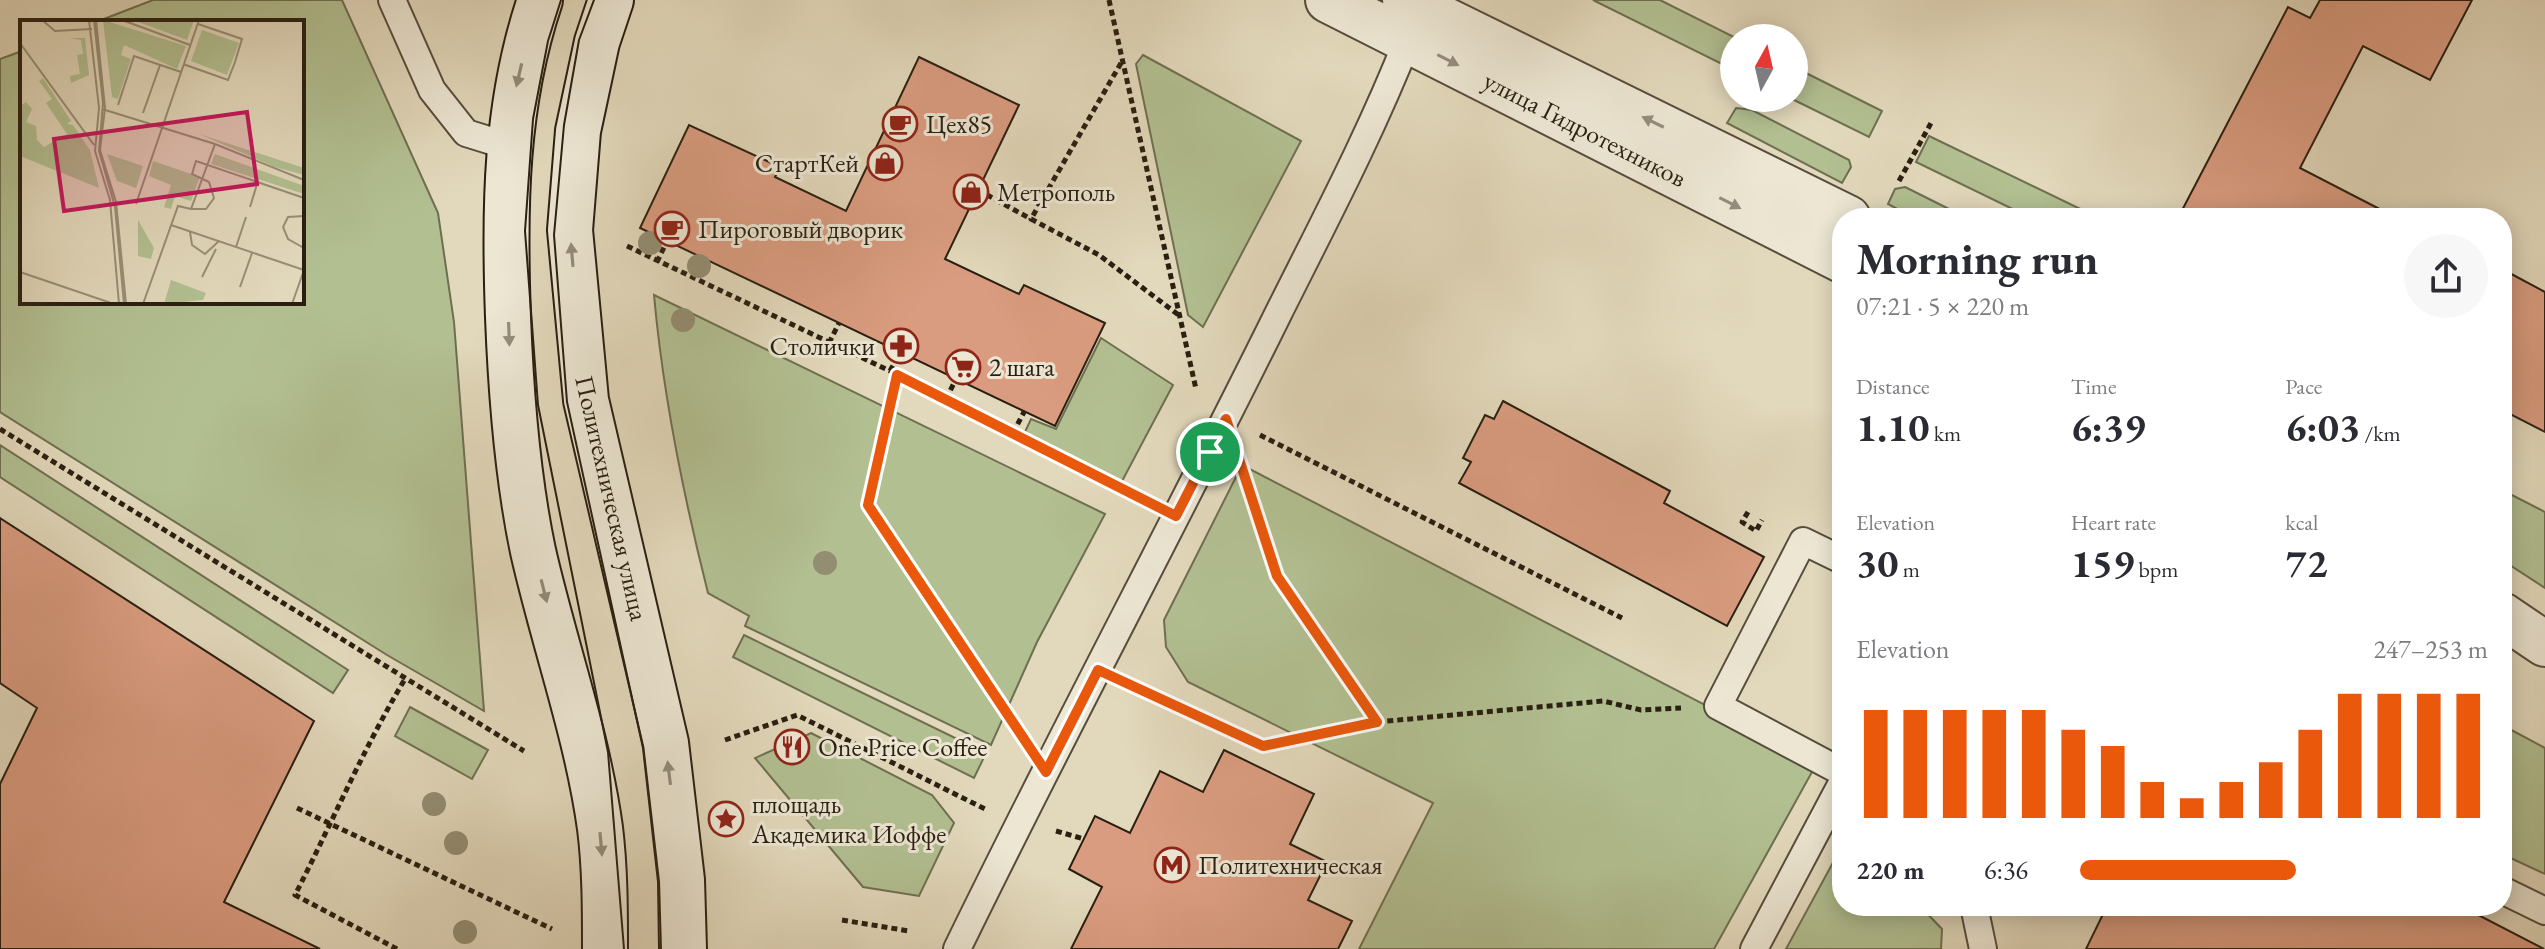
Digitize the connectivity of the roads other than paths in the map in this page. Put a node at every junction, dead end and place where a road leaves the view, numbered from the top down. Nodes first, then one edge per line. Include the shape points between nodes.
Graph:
1 (392, 0) edge
2 (540, 0) edge
3 (611, 0) edge
4 (1328, 0) edge
5 (1406, 20) edge
6 (508, 146) junction
7 (1832, 211) edge
8 (1832, 254) edge
9 (1832, 555) edge
10 (2512, 622) edge
11 (2545, 644) edge
12 (1832, 767) edge
13 (1832, 802) edge
14 (2512, 895) edge
15 (2545, 911) edge
16 (1976, 916) edge
17 (605, 949) edge
18 (684, 949) edge
19 (957, 949) edge
20 (1754, 949) edge
21 (1983, 949) edge

1 - 6 lane via 432,90 466,133
2 -> 6 main road via 516,89
18 -> 3 main road, Политехническая улица via 682,880 666,743 586,400 570,230 578,131
4 - 5 main road, улица Гидротехников
7 -> 5 main road, улица Гидротехников
5 -> 8 main road, улица Гидротехников
5 - 19 lane via 1384,100
6 -> 17 main road via 505,223 512,409 533,550 600,827
9 - 12 lane via 1803,541 1718,706
10 - 11 main road
13 - 20 lane
14 - 15 lane
16 - 21 lane

